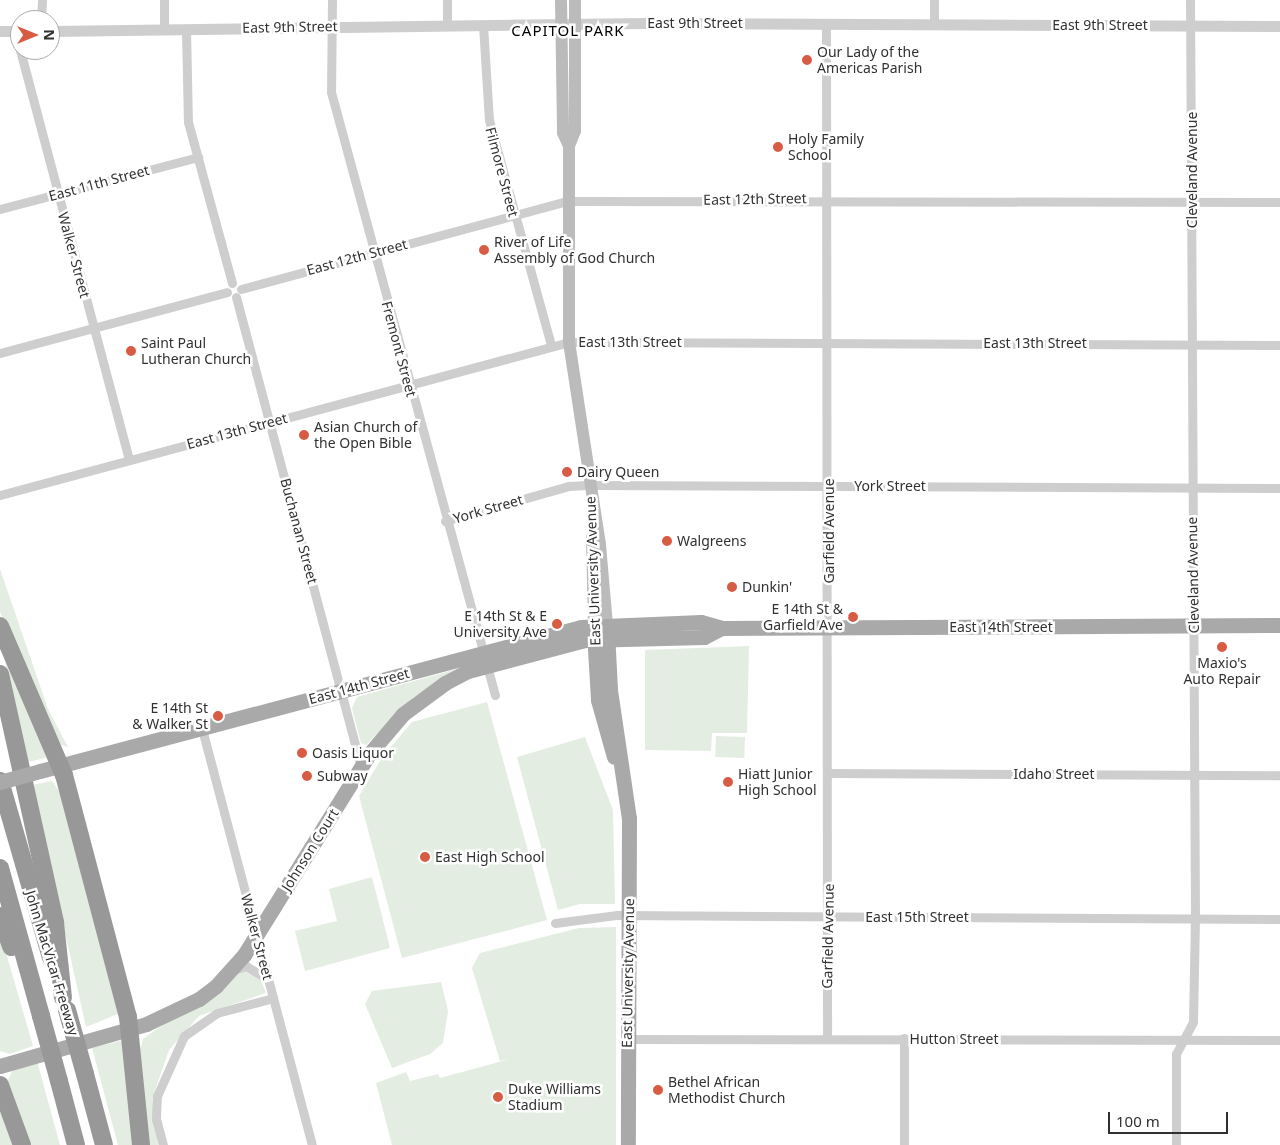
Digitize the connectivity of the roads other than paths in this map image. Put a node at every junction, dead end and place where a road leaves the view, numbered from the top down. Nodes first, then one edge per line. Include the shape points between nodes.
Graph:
1 (164, 0) edge
2 (332, 0) edge
3 (446, 0) edge
4 (561, 0) edge
5 (575, 0) edge
6 (934, 0) edge
7 (1190, 0) edge
8 (562, 24) junction
9 (575, 24) junction
10 (826, 24) junction
11 (934, 24) junction
12 (446, 25) junction
13 (483, 25) junction
14 (1190, 25) junction
15 (1280, 26) edge
16 (332, 27) junction
17 (164, 29) junction
18 (186, 29) junction
19 (60, 31) edge
20 (23, 60) edge
21 (569, 146) junction
22 (198, 157) junction
23 (58, 194) junction
24 (827, 199) junction
25 (568, 201) junction
26 (1192, 202) junction
27 (1280, 202) edge
28 (0, 209) edge
29 (514, 215) junction
30 (373, 252) junction
31 (232, 283) junction
32 (241, 288) junction
33 (227, 292) junction
34 (236, 297) junction
35 (93, 328) junction
36 (569, 342) junction
37 (828, 342) junction
38 (1193, 344) junction
39 (551, 345) junction
40 (1280, 345) edge
41 (0, 353) edge
42 (408, 383) junction
43 (270, 422) junction
44 (128, 460) junction
45 (591, 485) junction
46 (829, 485) junction
47 (1192, 488) junction
48 (1280, 488) edge
49 (0, 495) edge
50 (446, 521) junction
51 (1280, 625) edge
52 (0, 626) edge
53 (1193, 626) junction
54 (829, 628) junction
55 (601, 633) junction
56 (485, 660) junction
57 (0, 674) edge
58 (342, 690) junction
59 (494, 695) dead end
60 (202, 729) junction
61 (61, 765) junction
62 (361, 766) junction
63 (829, 773) junction
64 (1195, 774) junction
65 (1280, 775) edge
66 (0, 781) edge
67 (0, 868) edge
68 (629, 915) junction
69 (0, 916) edge
70 (829, 917) junction
71 (1195, 918) junction
72 (1280, 919) edge
73 (555, 923) dead end
74 (256, 936) junction
75 (231, 971) junction
76 (268, 980) junction
77 (273, 998) junction
78 (65, 1004) junction
79 (41, 1016) junction
80 (130, 1029) junction
81 (827, 1038) junction
82 (904, 1038) junction
83 (628, 1039) junction
84 (1184, 1040) junction
85 (1280, 1040) edge
86 (0, 1066) edge
87 (0, 1085) edge
88 (22, 1145) edge
89 (76, 1145) edge
90 (104, 1145) edge
91 (141, 1145) edge
92 (163, 1145) edge
93 (312, 1145) edge
94 (628, 1145) edge
95 (904, 1145) edge
96 (1176, 1145) edge

1 - 17 street
2 - 16 street, Fremont Street
3 - 12 street
4 - 8 main road, East University Avenue
5 - 9 main road, East University Avenue
6 - 11 street
7 - 14 street, Cleveland Avenue
8 - 9 street, East 9th Street
8 - 13 street, East 9th Street
8 - 21 main road, East University Avenue via 563,133
9 - 10 street, East 9th Street
9 - 21 main road, East University Avenue via 575,131
10 - 11 street, East 9th Street
10 - 24 street, Garfield Avenue
11 - 14 street, East 9th Street
12 - 13 street, East 9th Street
12 - 16 street, East 9th Street
13 - 29 street, Filmore Street via 489,120
14 - 15 street, East 9th Street
14 - 26 street, Cleveland Avenue
16 - 18 street, East 9th Street
16 - 30 street, Fremont Street via 331,92
17 - 18 street, East 9th Street
17 - 19 street, East 9th Street
18 - 22 street via 187,110
20 - 23 street, Walker Street
21 - 25 main road, East University Avenue
22 - 23 street, East 11th Street
22 - 31 street
23 - 28 street, East 11th Street
23 - 35 street, Walker Street
24 - 25 street, East 12th Street
24 - 26 street, East 12th Street
24 - 37 street, Garfield Avenue
25 - 29 street, East 12th Street
25 - 36 main road, East University Avenue
26 - 27 street, East 12th Street
26 - 38 street, Cleveland Avenue
29 - 30 street, East 12th Street
29 - 39 street, Filmore Street
30 - 32 street, East 12th Street
30 - 42 street, Fremont Street
31 - 32 street
31 - 33 street
32 - 34 street
33 - 34 street
33 - 35 street
34 - 43 street, Buchanan Street
35 - 41 street
35 - 44 street, Walker Street
36 - 37 street, East 13th Street
36 - 39 street, East 13th Street
36 - 45 main road, East University Avenue
37 - 38 street, East 13th Street
37 - 46 street, Garfield Avenue
38 - 40 street, East 13th Street
38 - 47 street, Cleveland Avenue
39 - 42 street, East 13th Street
42 - 43 street, East 13th Street
42 - 50 street, Fremont Street
43 - 44 street, East 13th Street
43 - 58 street, Buchanan Street
44 - 49 street, East 13th Street
45 - 46 street, York Street
45 - 50 street, York Street via 568,486
45 - 55 main road, East University Avenue
46 - 47 street, York Street
46 - 54 street, Garfield Avenue
47 - 48 street, York Street
47 - 53 street, Cleveland Avenue
50 - 56 street, Fremont Street
51 - 53 main road, East 14th Street
52 - 61 highway
53 - 54 main road, East 14th Street
53 - 64 street, Cleveland Avenue
54 - 55 main road, East 14th Street via 722,628 700,622
54 - 63 street, Garfield Avenue
55 - 56 main road, East 14th Street
55 - 68 main road, East University Avenue via 598,700 627,802
56 - 58 main road, East 14th Street
56 - 59 street, Fremont Street
56 - 62 main road, Johnson Court via 423,696
57 - 78 highway via 53,913
58 - 60 main road, East 14th Street
58 - 62 street, Buchanan Street
60 - 61 main road, East 14th Street
60 - 74 street, Walker Street
61 - 66 main road, East 14th Street, bridge
61 - 80 highway
62 - 74 main road, Johnson Court
63 - 64 street, Idaho Street
63 - 70 street, Garfield Avenue
64 - 65 street, Idaho Street
64 - 71 street, Cleveland Avenue
66 - 78 highway, John MacVicar Freeway
67 - 79 highway, John MacVicar Freeway
68 - 70 street, East 15th Street
68 - 73 street, East 15th Street
68 - 83 main road, East University Avenue
69 - 79 highway
70 - 71 street, East 15th Street
70 - 81 street, Garfield Avenue
71 - 72 street, East 15th Street
71 - 84 street, Cleveland Avenue via 1193,1022
74 - 75 main road, Johnson Court
74 - 76 street, Walker Street
75 - 76 street via 246,966
75 - 80 main road, Johnson Court via 199,999
76 - 77 street, Walker Street
77 - 92 street via 217,1014 184,1036 157,1096 156,1119
77 - 93 street, Walker Street
78 - 90 highway, John MacVicar Freeway, bridge
79 - 89 highway, John MacVicar Freeway, bridge
80 - 86 main road
80 - 91 highway
81 - 82 street, Hutton Street
81 - 83 street, Hutton Street
82 - 84 street, Hutton Street
82 - 95 street
83 - 94 main road, East University Avenue
84 - 85 street, Hutton Street
84 - 96 street, Cleveland Avenue via 1176,1054
87 - 88 highway

